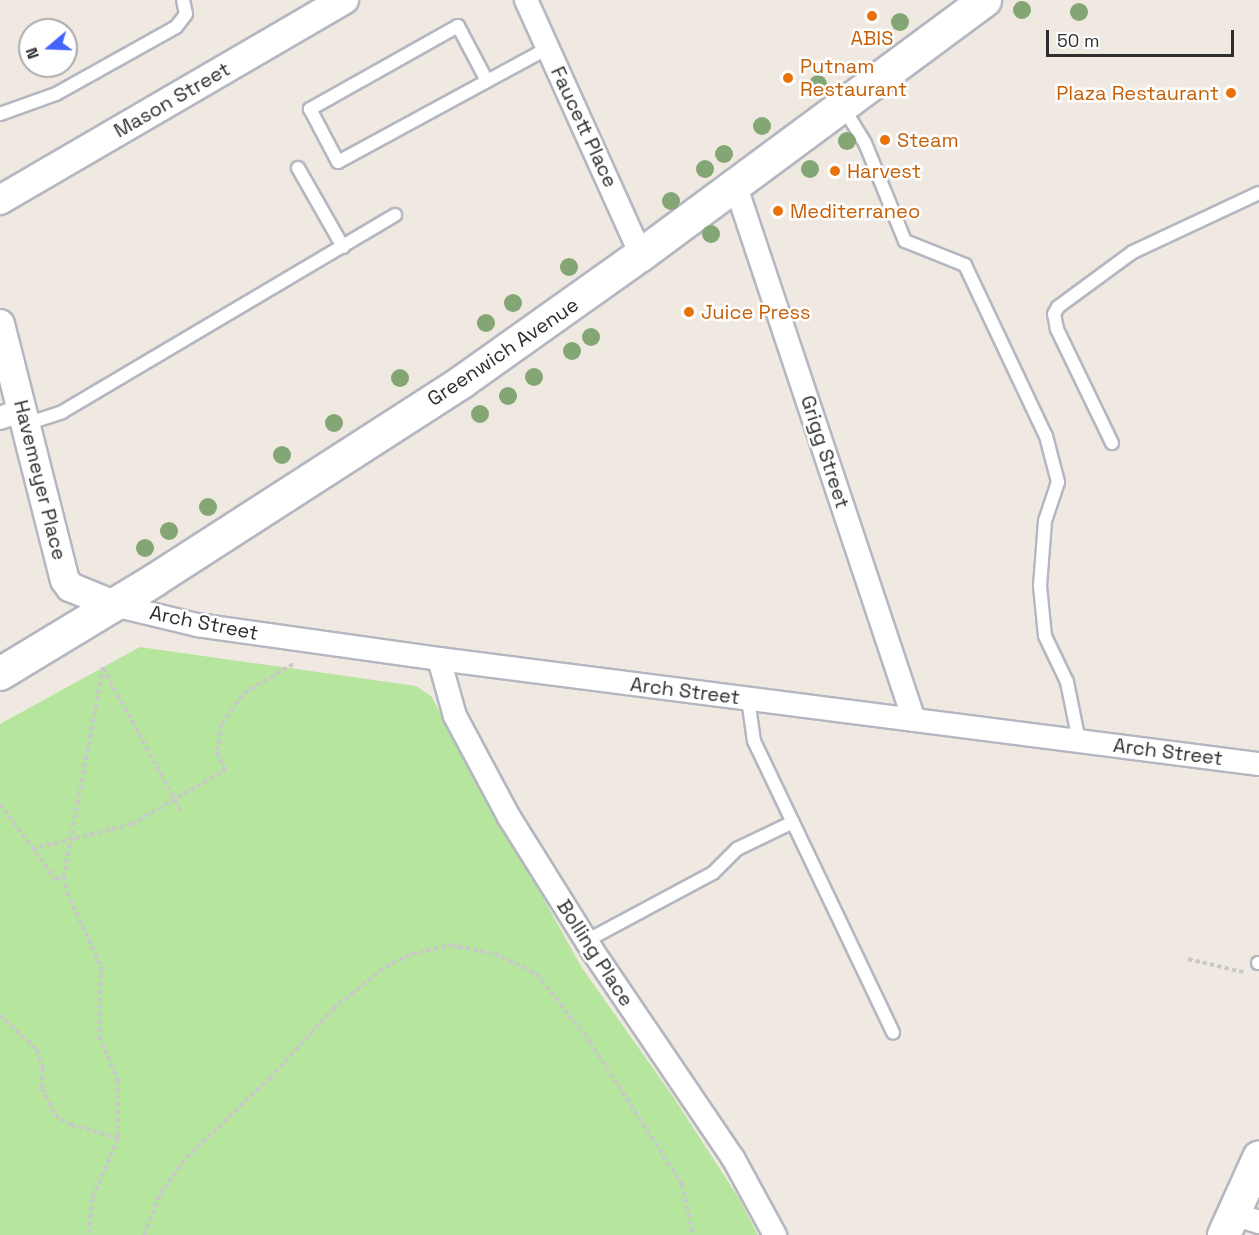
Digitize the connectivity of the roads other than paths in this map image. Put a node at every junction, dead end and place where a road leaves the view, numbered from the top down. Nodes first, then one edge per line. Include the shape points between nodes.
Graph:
1 (183, 0) edge
2 (344, 0) edge
3 (526, 0) edge
4 (985, 0) edge
5 (548, 48) junction
6 (486, 79) junction
7 (842, 106) junction
8 (0, 114) edge
9 (298, 168) dead end
10 (735, 184) junction
11 (1259, 193) edge
12 (0, 200) edge
13 (395, 216) dead end
14 (343, 247) junction
15 (641, 255) junction
16 (0, 324) edge
17 (16, 417) edge
18 (1112, 443) dead end
19 (114, 605) junction
20 (439, 659) junction
21 (0, 674) edge
22 (748, 699) junction
23 (914, 720) junction
24 (1078, 741) junction
25 (1259, 764) edge
26 (792, 822) junction
27 (586, 941) junction
28 (893, 1033) dead end
29 (1259, 1158) edge
30 (1239, 1224) edge
31 (775, 1235) edge

1 - 8 lane via 186,14 176,27 56,94
2 - 12 street, Mason Street
3 - 5 street, Faucett Place
4 - 7 main road, Greenwich Avenue
5 - 6 lane
5 - 15 street, Faucett Place
6 - 6 lane via 458,26 310,109 338,162
7 - 10 main road, Greenwich Avenue
7 - 24 lane via 865,143 905,241 965,265 1046,436 1058,482 1045,521 1040,586 1045,636 1067,682
9 - 14 lane
10 - 15 main road, Greenwich Avenue
10 - 23 street, Grigg Street
11 - 18 lane via 1133,252 1058,307 1054,314 1058,329
13 - 14 lane
14 - 17 lane via 62,412
15 - 19 main road, Greenwich Avenue via 462,381
16 - 17 street, Havemeyer Place
17 - 19 street, Havemeyer Place via 65,580 70,588
19 - 20 street, Arch Street via 197,625
19 - 21 main road, Greenwich Avenue
20 - 22 street, Arch Street
20 - 27 street, Bolling Place via 455,716 509,817
22 - 23 street, Arch Street
22 - 26 lane via 754,741
23 - 24 street, Arch Street
24 - 25 street, Arch Street
26 - 27 lane via 737,849 713,873
26 - 28 lane
27 - 31 street, Bolling Place via 733,1158
29 - 30 main road

